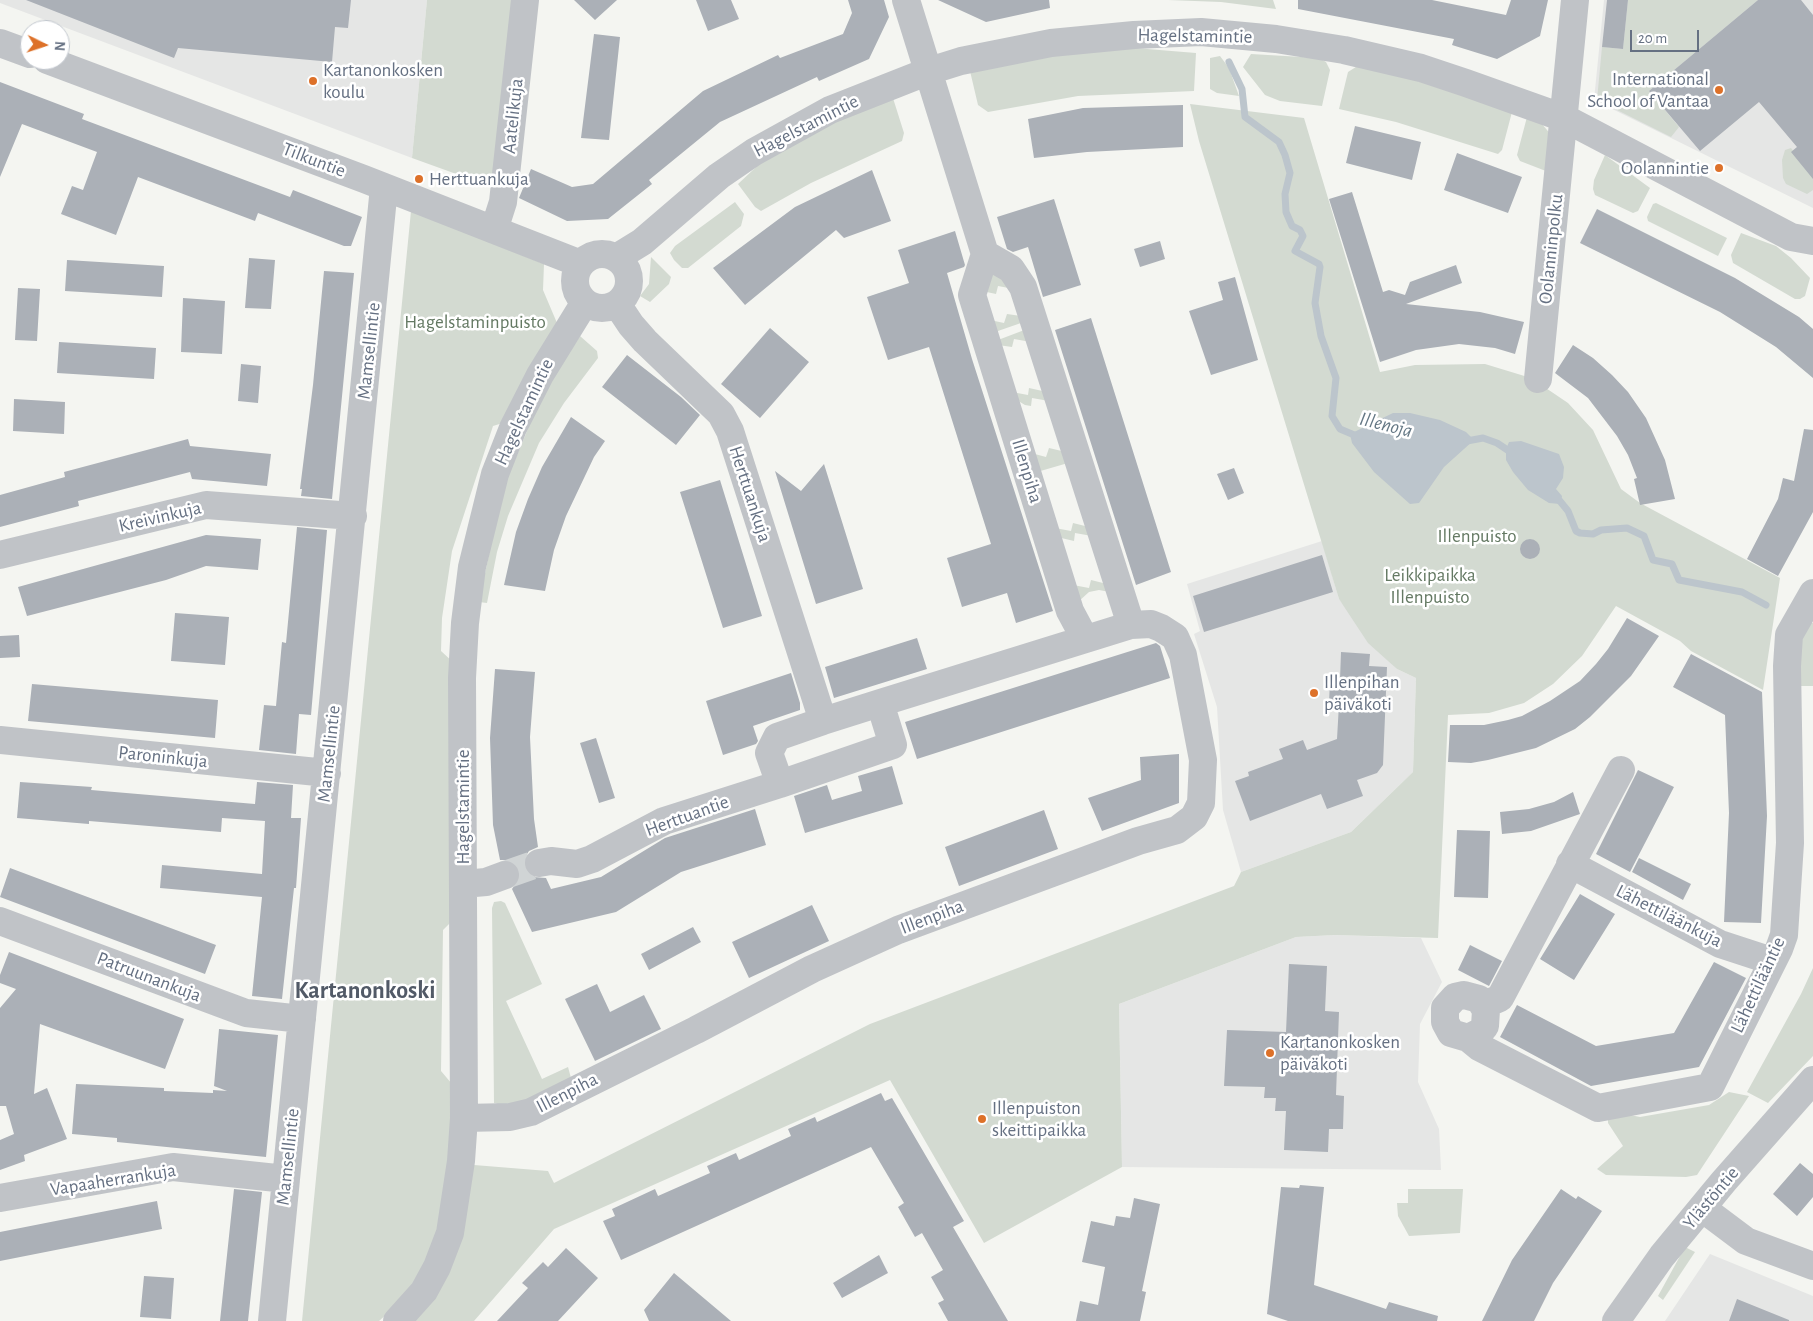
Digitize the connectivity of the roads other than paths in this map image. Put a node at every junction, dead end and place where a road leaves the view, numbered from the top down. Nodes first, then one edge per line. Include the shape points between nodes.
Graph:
1 (525, 0) edge
2 (906, 0) edge
3 (1575, 0) edge
4 (0, 43) edge
5 (20, 50) edge
6 (70, 69) edge
7 (929, 71) junction
8 (1564, 118) junction
9 (384, 187) junction
10 (494, 230) junction
11 (1802, 239) edge
12 (985, 254) junction
13 (616, 258) junction
14 (1813, 260) edge
15 (581, 264) junction
16 (585, 302) junction
17 (617, 304) junction
18 (1538, 379) dead end
19 (353, 516) junction
20 (0, 555) edge
21 (1813, 593) edge
22 (1131, 625) junction
23 (1085, 639) junction
24 (880, 703) junction
25 (823, 720) junction
26 (0, 740) edge
27 (1621, 770) dead end
28 (327, 773) junction
29 (780, 784) junction
30 (539, 863) tunnel mouth
31 (1570, 864) junction
32 (506, 875) tunnel mouth
33 (463, 884) junction
34 (0, 921) edge
35 (1772, 961) junction
36 (1484, 1005) junction
37 (302, 1019) junction
38 (1468, 1038) junction
39 (1813, 1080) edge
40 (464, 1118) junction
41 (286, 1179) junction
42 (0, 1198) edge
43 (1702, 1208) junction
44 (1813, 1266) edge
45 (272, 1321) edge
46 (397, 1321) edge
47 (1616, 1321) edge

1 - 10 street, Aatelikuja via 503,202
2 - 7 street
3 - 8 street
4 - 5 street
6 - 9 street, Tilkuntie
7 - 8 street, Hagelstamintie via 961,61 1051,43 1134,34 1201,32 1276,38 1421,68
7 - 12 street
7 - 13 street, Hagelstamintie via 830,110 754,152 718,176 642,242
8 - 11 street, Hagelstamintie
8 - 18 street, Oolanninpolku
9 - 10 street, Tilkuntie
9 - 19 street, Mamsellintie
10 - 15 street, Tilkuntie
11 - 14 street, Hagelstamintie
12 - 22 street via 1011,269 1023,287
12 - 23 street, Illenpiha via 972,295 1070,612
13 - 15 street via 593,255
13 - 17 street via 623,264 629,281 628,290
15 - 16 street via 575,280 579,296
16 - 17 street via 600,308
16 - 33 street, Hagelstamintie via 558,342 513,428 495,474 478,540 464,631
17 - 25 street, Herttuankuja via 645,341 722,414
19 - 20 street, Kreivinkuja via 206,505
19 - 28 street, Mamsellintie
21 - 35 street, Lähettilääntie via 1789,635 1790,843 1784,935
22 - 23 street, Illenpiha
22 - 40 street, Illenpiha via 1151,624 1161,628 1175,637 1183,656 1202,760 1201,803 1194,817 1177,830 1138,841 898,930 812,969 531,1112 510,1117
23 - 24 street
24 - 25 street
24 - 29 street, Herttuantie via 894,746
25 - 29 street via 777,736 769,753
26 - 28 street, Paroninkuja
27 - 31 street
28 - 37 street, Mamsellintie
29 - 30 street, Herttuantie via 664,821 577,864
31 - 35 street, Lähettiläänkuja via 1720,944
31 - 36 street via 1500,998
32 - 33 street via 486,882
33 - 40 street, Hagelstamintie
34 - 37 street, Patruunankuja via 246,1013
35 - 38 street, Lähettilääntie via 1710,1087 1598,1108 1479,1047
36 - 38 street via 1485,1026
36 - 38 street, Lähettilääntie via 1474,996 1464,995 1455,997 1445,1008 1448,1029
37 - 41 street, Mamsellintie
39 - 43 street, Ylästöntie
40 - 46 street, Hagelstamintie via 450,1232 424,1291
41 - 42 street, Vapaaherrankuja via 173,1167
41 - 45 street, Mamsellintie
43 - 44 street via 1746,1241
43 - 47 street, Ylästöntie via 1662,1256

